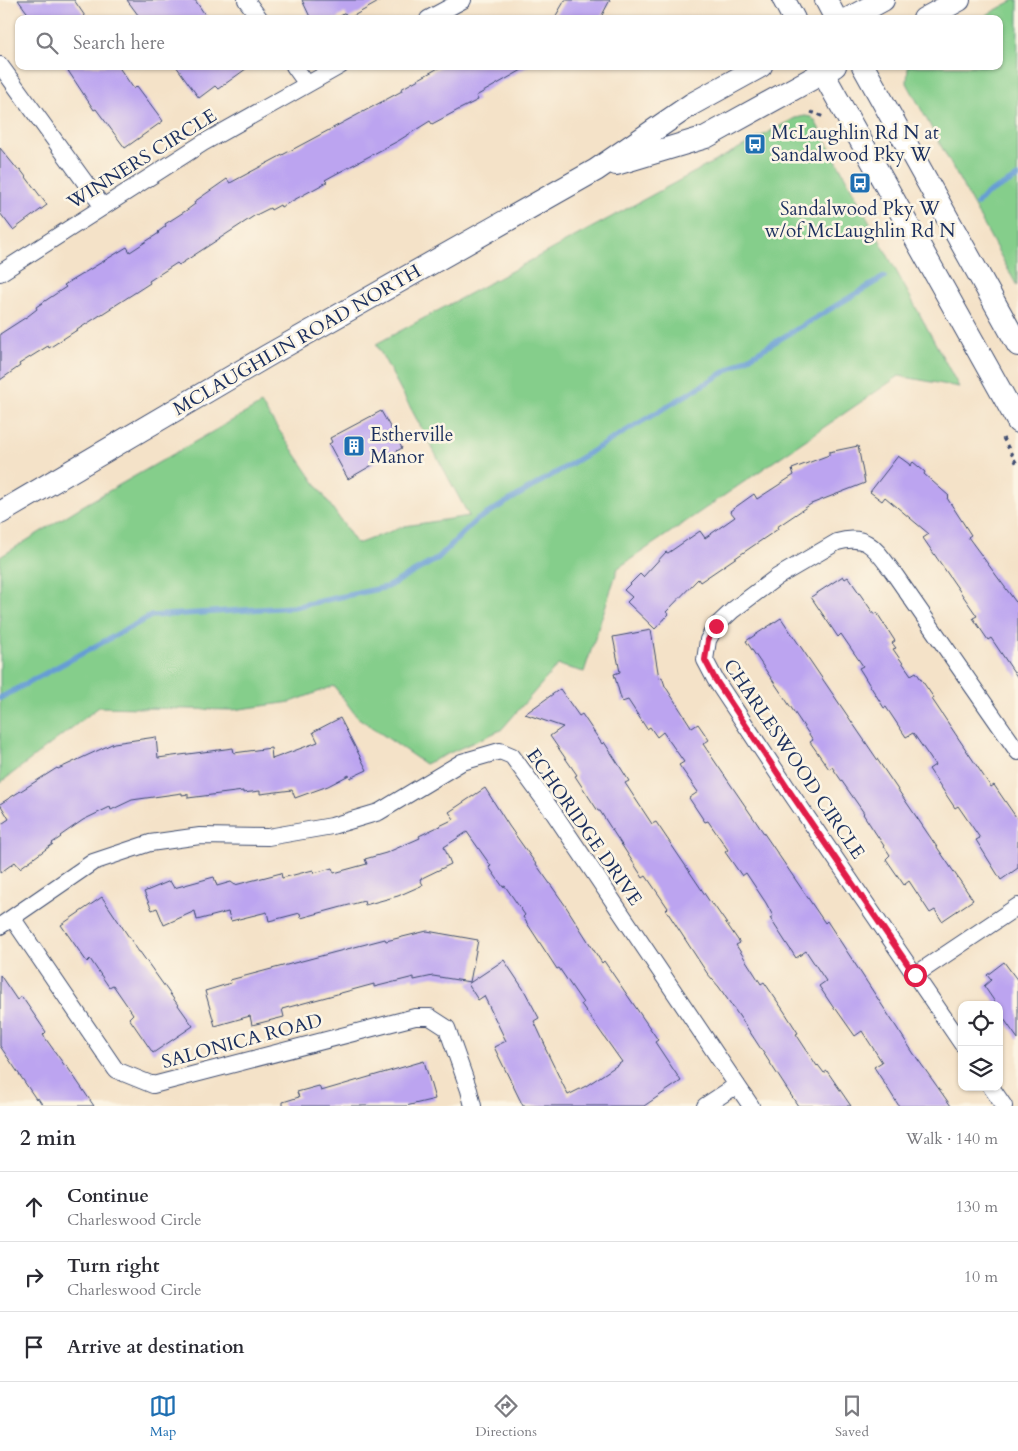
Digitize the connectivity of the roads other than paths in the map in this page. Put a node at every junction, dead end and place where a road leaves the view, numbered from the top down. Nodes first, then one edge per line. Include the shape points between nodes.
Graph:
1 (246, 0) edge
2 (463, 0) edge
3 (784, 0) edge
4 (826, 0) edge
5 (883, 0) edge
6 (959, 0) edge
7 (257, 15) edge
8 (435, 15) edge
9 (792, 15) edge
10 (834, 15) edge
11 (855, 15) edge
12 (931, 15) edge
13 (0, 65) edge
14 (297, 70) edge
15 (333, 70) edge
16 (754, 70) edge
17 (823, 70) edge
18 (827, 70) edge
19 (865, 70) edge
20 (307, 84) junction
21 (596, 170) junction
22 (103, 207) junction
23 (0, 274) edge
24 (1018, 345) edge
25 (1018, 422) edge
26 (0, 513) edge
27 (1018, 752) edge
28 (1018, 906) edge
29 (6, 922) edge
30 (915, 975) junction
31 (958, 1038) edge
32 (737, 1085) junction
33 (995, 1091) edge
34 (473, 1106) edge
35 (704, 1106) edge
36 (752, 1106) edge
37 (1004, 1106) edge

1 - 7 street
2 - 8 street
3 - 9 main road
4 - 10 main road
5 - 11 main road
6 - 12 main road
13 - 22 street
14 - 20 street
15 - 20 street, WINNERS CIRCLE
16 - 21 main road, MCLAUGHLIN ROAD NORTH via 692,104
17 - 21 main road, MCLAUGHLIN ROAD NORTH via 706,137
18 - 25 main road
19 - 24 main road
20 - 22 street, WINNERS CIRCLE via 203,143
21 - 26 main road, MCLAUGHLIN ROAD NORTH
22 - 23 street, WINNERS CIRCLE
27 - 30 street, CHARLESWOOD CIRCLE via 893,572 868,542 856,539 837,542 777,577 733,610 716,626 708,640 705,660 715,679
28 - 30 street
29 - 32 street, ECHORIDGE DRIVE via 93,862 150,843 200,836 268,837 332,826 379,812 462,762 500,751 512,756 552,812
29 - 34 street, SALONICA ROAD via 116,1070 153,1085 415,1017 430,1018 447,1028
30 - 31 street, CHARLESWOOD CIRCLE
32 - 35 street
32 - 36 street, ECHORIDGE DRIVE
33 - 37 street

